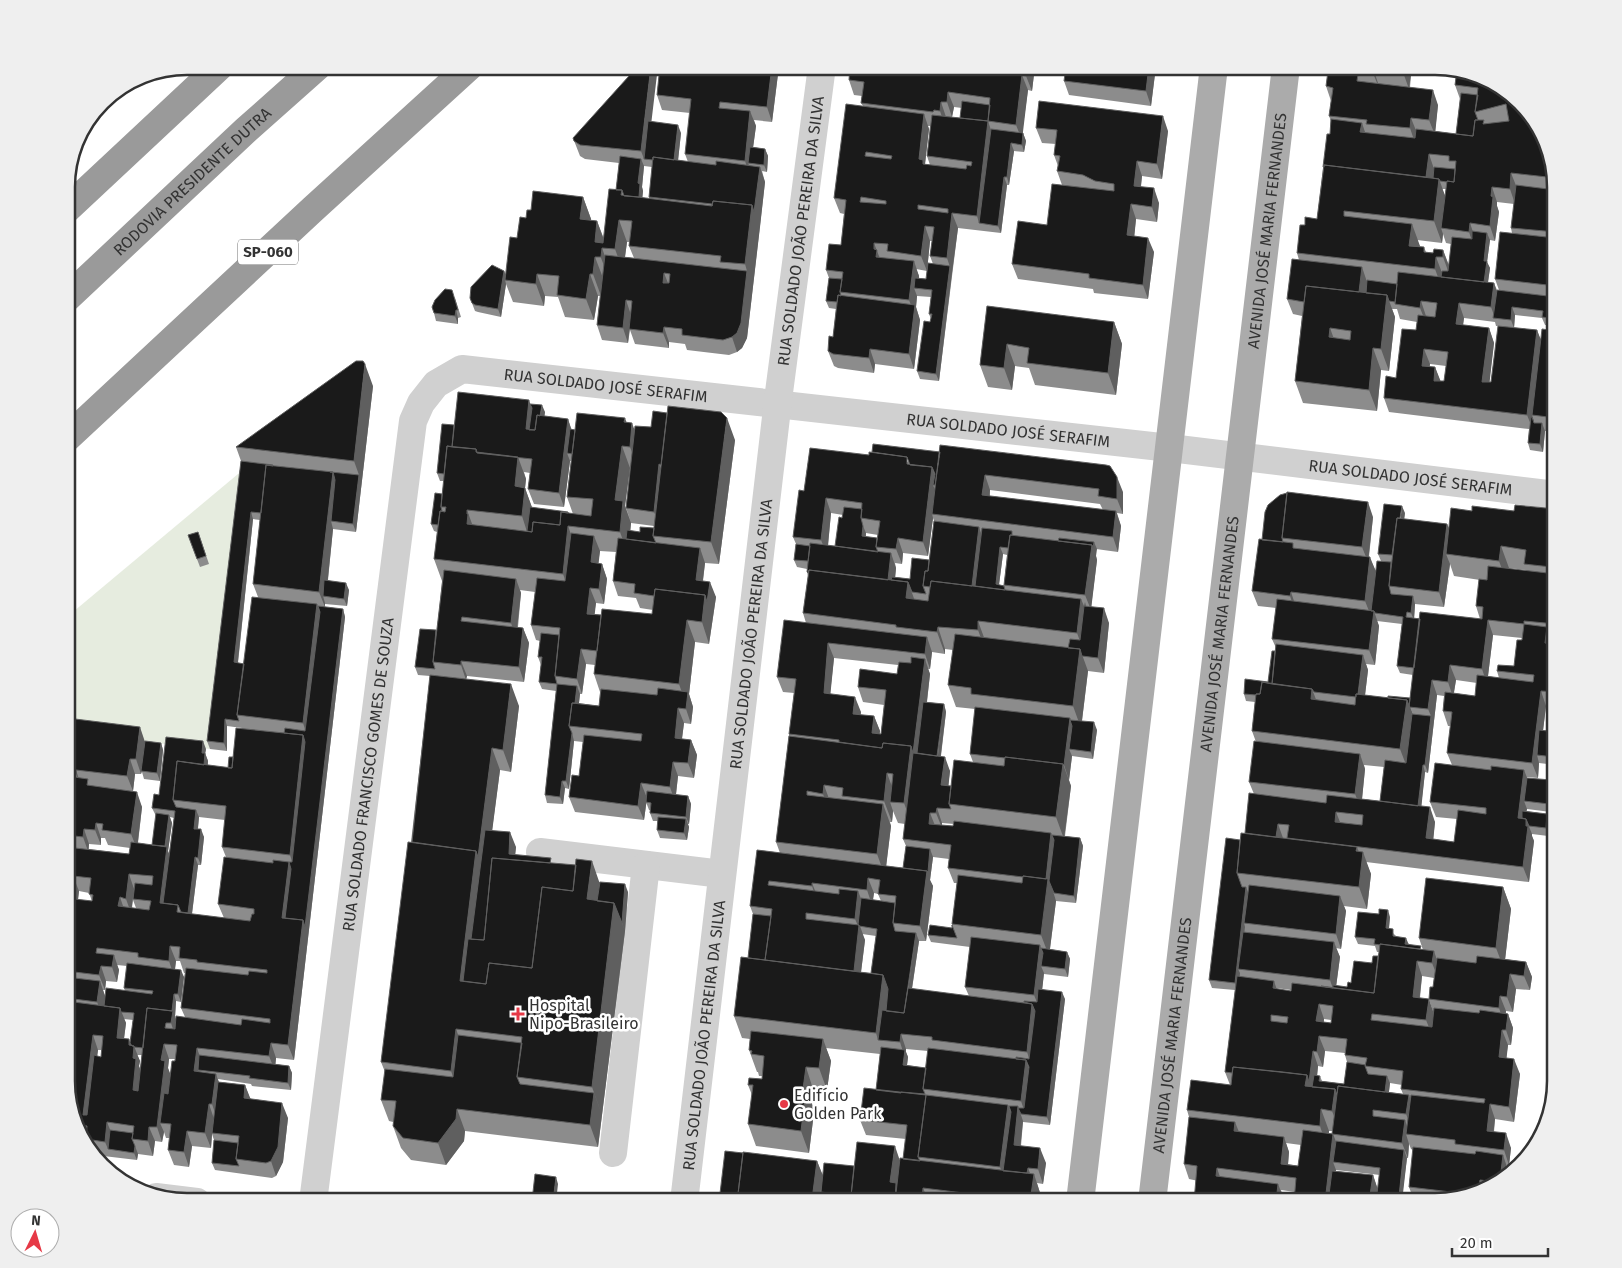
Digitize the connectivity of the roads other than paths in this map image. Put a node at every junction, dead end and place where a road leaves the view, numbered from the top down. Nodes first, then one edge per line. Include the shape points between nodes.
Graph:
1 (210, 75) edge
2 (308, 75) edge
3 (460, 75) edge
4 (821, 75) edge
5 (1213, 75) edge
6 (1285, 75) edge
7 (75, 201) edge
8 (75, 290) edge
9 (462, 369) joint
10 (777, 404) junction
11 (75, 430) edge
12 (1170, 448) junction
13 (1241, 457) junction
14 (1547, 494) edge
15 (540, 852) dead end
16 (646, 865) junction
17 (722, 874) junction
18 (613, 1153) dead end
19 (315, 1193) edge
20 (685, 1193) edge
21 (1081, 1193) edge
22 (1153, 1193) edge

1 - 7 highway
2 - 8 highway, RODOVIA PRESIDENTE DUTRA
3 - 11 highway, SP-060
4 - 10 street, RUA SOLDADO JOÃO PEREIRA DA SILVA
5 - 12 main road
6 - 13 main road, AVENIDA JOSÉ MARIA FERNANDES
9 - 10 street, RUA SOLDADO JOSÉ SERAFIM
9 - 19 street, RUA SOLDADO FRANCISCO GOMES DE SOUZA via 436,384 421,402 413,421
10 - 12 street, RUA SOLDADO JOSÉ SERAFIM
10 - 17 street, RUA SOLDADO JOÃO PEREIRA DA SILVA
12 - 13 street, RUA SOLDADO JOSÉ SERAFIM
12 - 21 main road
13 - 14 street, RUA SOLDADO JOSÉ SERAFIM
13 - 22 main road, AVENIDA JOSÉ MARIA FERNANDES
15 - 16 street
16 - 17 street
16 - 18 street
17 - 20 street, RUA SOLDADO JOÃO PEREIRA DA SILVA

